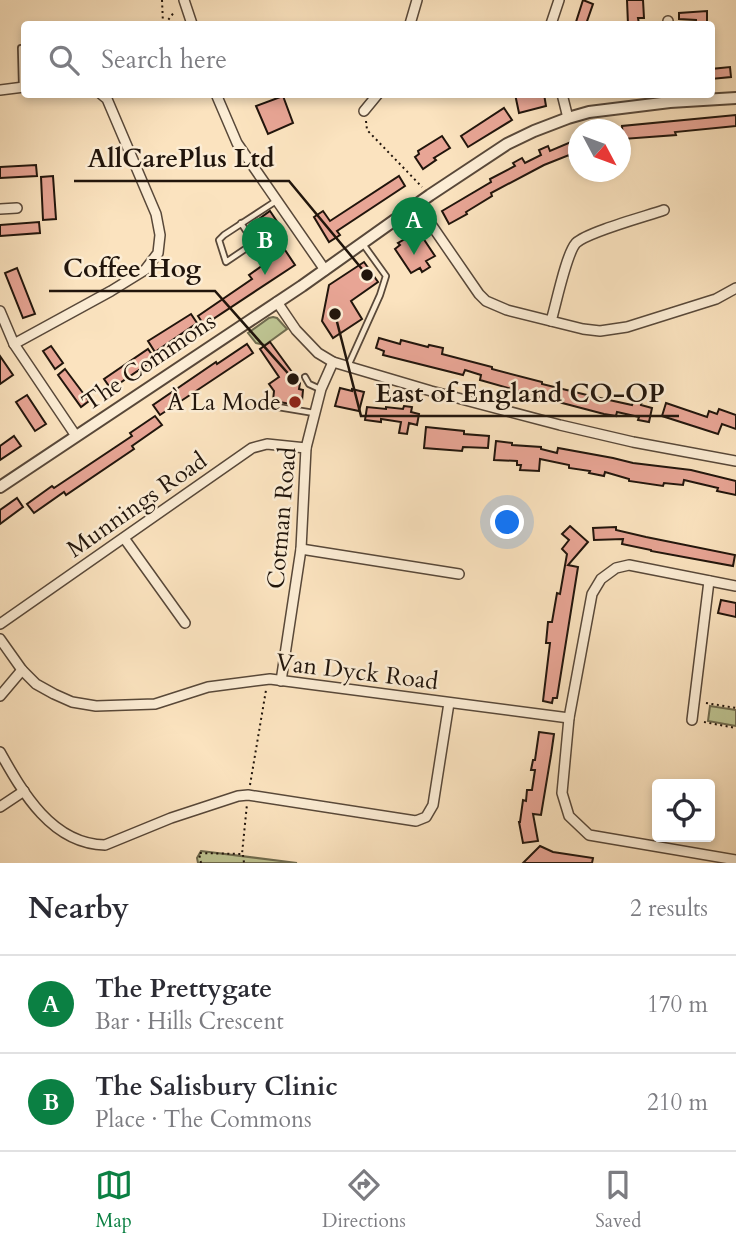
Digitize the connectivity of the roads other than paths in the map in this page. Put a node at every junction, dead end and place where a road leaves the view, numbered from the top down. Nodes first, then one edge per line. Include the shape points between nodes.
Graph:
1 (184, 0) edge
2 (417, 0) edge
3 (559, 0) edge
4 (191, 21) edge
5 (411, 21) edge
6 (552, 21) edge
7 (21, 87) edge
8 (0, 90) edge
9 (106, 98) edge
10 (218, 98) edge
11 (375, 98) edge
12 (563, 98) edge
13 (669, 98) edge
14 (736, 98) edge
15 (364, 111) road end
16 (568, 118) junction
17 (276, 200) junction
18 (417, 204) junction
19 (17, 208) dead end
20 (0, 209) edge
21 (664, 210) dead end
22 (242, 223) junction
23 (362, 243) junction
24 (325, 270) junction
25 (736, 288) edge
26 (277, 302) junction
27 (0, 311) edge
28 (551, 321) junction
29 (14, 344) junction
30 (333, 362) junction
31 (347, 367) junction
32 (305, 377) dead end
33 (321, 390) junction
34 (260, 404) dead end
35 (314, 414) junction
36 (76, 436) junction
37 (306, 448) junction
38 (736, 461) edge
39 (0, 487) edge
40 (124, 538) junction
41 (301, 549) junction
42 (459, 574) dead end
43 (709, 581) junction
44 (736, 586) edge
45 (186, 623) dead end
46 (0, 625) edge
47 (0, 639) edge
48 (22, 670) junction
49 (281, 681) junction
50 (0, 696) edge
51 (449, 703) junction
52 (569, 718) junction
53 (692, 720) road end
54 (0, 752) edge
55 (24, 791) junction
56 (0, 807) edge
57 (736, 860) edge

1 - 4 street
2 - 5 street
3 - 6 street
7 - 8 street
9 - 29 street via 156,214 158,253 145,270
10 - 17 street via 237,144
11 - 15 street
12 - 16 street
13 - 14 street, The Commons
13 - 16 street, The Commons
16 - 18 street, The Commons via 507,144
17 - 22 lane
17 - 24 street
18 - 23 street, The Commons
18 - 28 street via 486,301
19 - 20 street
21 - 28 street via 590,234 576,243
22 - 22 lane via 219,240 226,262 254,243
23 - 24 street, The Commons
23 - 31 lane via 387,276
24 - 26 street, The Commons
25 - 28 street via 716,299 612,330
26 - 30 street via 318,354
26 - 36 street, The Commons
27 - 29 street
29 - 36 street
30 - 31 street
30 - 33 street, Cotman Road
31 - 38 street via 608,436
32 - 33 lane
33 - 35 street, Cotman Road
34 - 35 lane
35 - 37 street, Cotman Road
36 - 39 street, The Commons
37 - 40 street, Munnings Road via 267,444 252,448
37 - 41 street, Cotman Road
40 - 45 street
40 - 46 street, Munnings Road
41 - 42 street
41 - 49 street, Cotman Road
43 - 44 street
43 - 52 street via 629,565 601,579 592,594
43 - 53 street
47 - 48 street, Van Dyck Road
48 - 49 street, Van Dyck Road via 54,694 96,706 155,704 208,687
48 - 50 street
49 - 51 street, Van Dyck Road
51 - 52 street, Van Dyck Road
51 - 55 street via 433,805 426,817 416,821 248,795 199,808 104,845 66,835
52 - 57 street via 562,793 569,816 589,835
54 - 55 street
55 - 56 street

